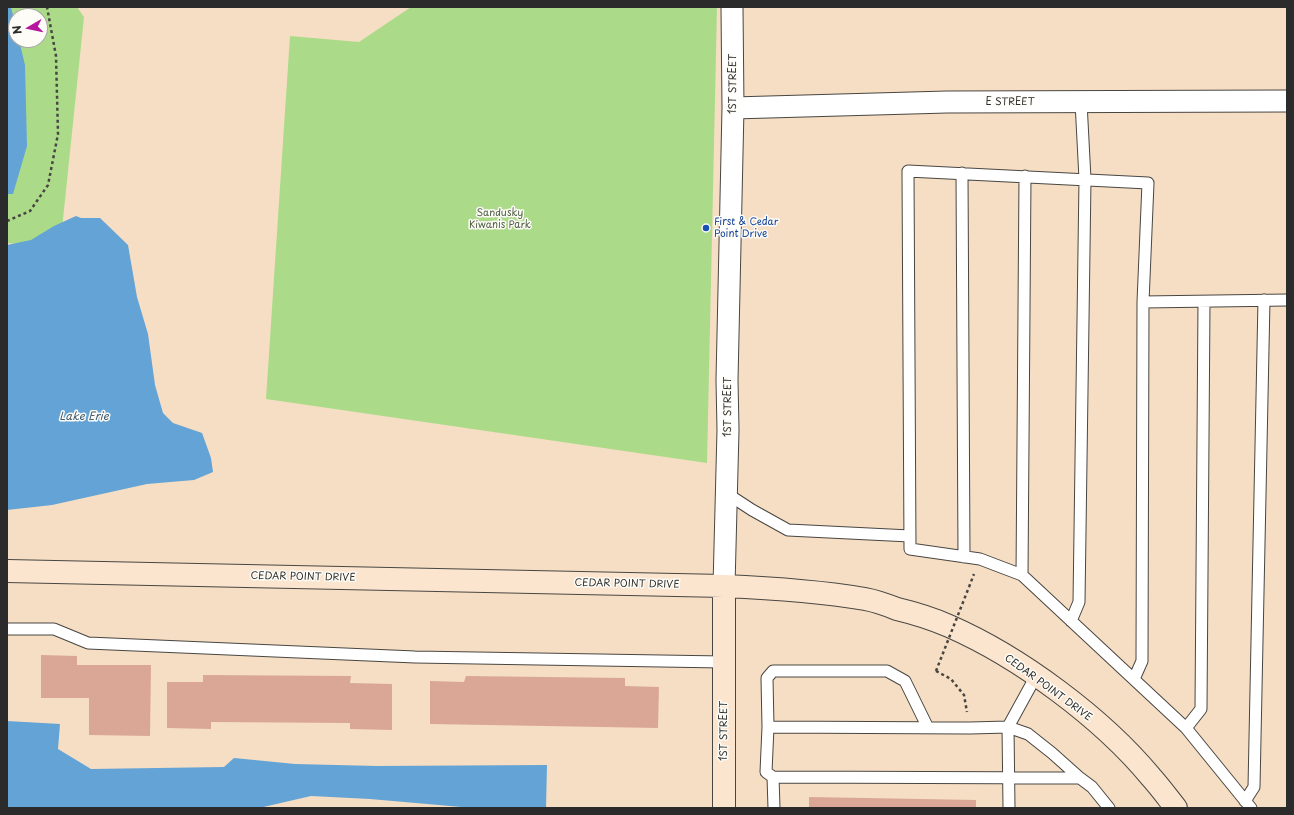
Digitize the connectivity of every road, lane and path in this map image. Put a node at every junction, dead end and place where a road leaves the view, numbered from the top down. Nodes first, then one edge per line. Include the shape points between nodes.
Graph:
1 (47, 7) edge
2 (732, 7) edge
3 (1287, 101) edge
4 (1081, 102) junction
5 (733, 108) junction
6 (962, 174) junction
7 (1025, 176) junction
8 (1085, 179) junction
9 (7, 221) edge
10 (1264, 300) junction
11 (1287, 300) edge
12 (1143, 302) junction
13 (1204, 302) junction
14 (726, 493) junction
15 (910, 536) junction
16 (964, 557) junction
17 (7, 571) edge
18 (1022, 575) junction
19 (724, 586) junction
20 (969, 587) dead end
21 (1071, 621) junction
22 (7, 629) edge
23 (723, 662) junction
24 (1036, 676) junction
25 (1134, 679) junction
26 (768, 727) junction
27 (1008, 727) junction
28 (928, 728) junction
29 (970, 728) junction
30 (1186, 728) junction
31 (773, 777) junction
32 (1009, 778) junction
33 (1080, 778) junction
34 (1248, 804) edge
35 (724, 808) edge
36 (774, 808) edge
37 (1009, 808) edge
38 (1109, 808) edge
39 (1176, 808) edge

1 - 9 path via 56,56 58,134 48,186 30,211
2 - 5 street, 1ST STREET
3 - 4 street, E STREET
4 - 5 street, E STREET via 947,102
4 - 8 lane
5 - 14 street, 1ST STREET
6 - 7 lane
6 - 15 lane via 908,171
6 - 16 lane
7 - 8 lane
7 - 18 lane
8 - 12 lane via 1148,183
8 - 21 lane via 1079,602
10 - 11 lane
10 - 13 lane
10 - 34 lane via 1254,787
12 - 13 lane
12 - 25 lane via 1142,661
13 - 30 lane via 1201,710
14 - 15 lane via 788,530
14 - 19 street, 1ST STREET
15 - 16 lane via 910,548
16 - 18 lane via 980,559
17 - 19 main road, CEDAR POINT DRIVE
18 - 21 lane
19 - 23 main road, 1ST STREET
19 - 24 main road, CEDAR POINT DRIVE via 793,589 886,605 948,625
20 - 29 path, bridge via 936,671 951,679 964,695
21 - 25 lane
22 - 23 lane via 54,629 88,643 415,657
23 - 35 main road, 1ST STREET
24 - 27 lane
24 - 39 main road, CEDAR POINT DRIVE via 1117,740 1151,776
25 - 30 lane
26 - 28 lane
26 - 28 lane via 767,678 773,671 887,671 904,681
26 - 31 lane via 766,772
27 - 29 lane
27 - 32 lane
27 - 33 lane via 1028,734
28 - 29 lane
30 - 34 lane
31 - 32 lane
31 - 36 lane
32 - 33 lane
32 - 37 lane
33 - 38 lane via 1092,787

